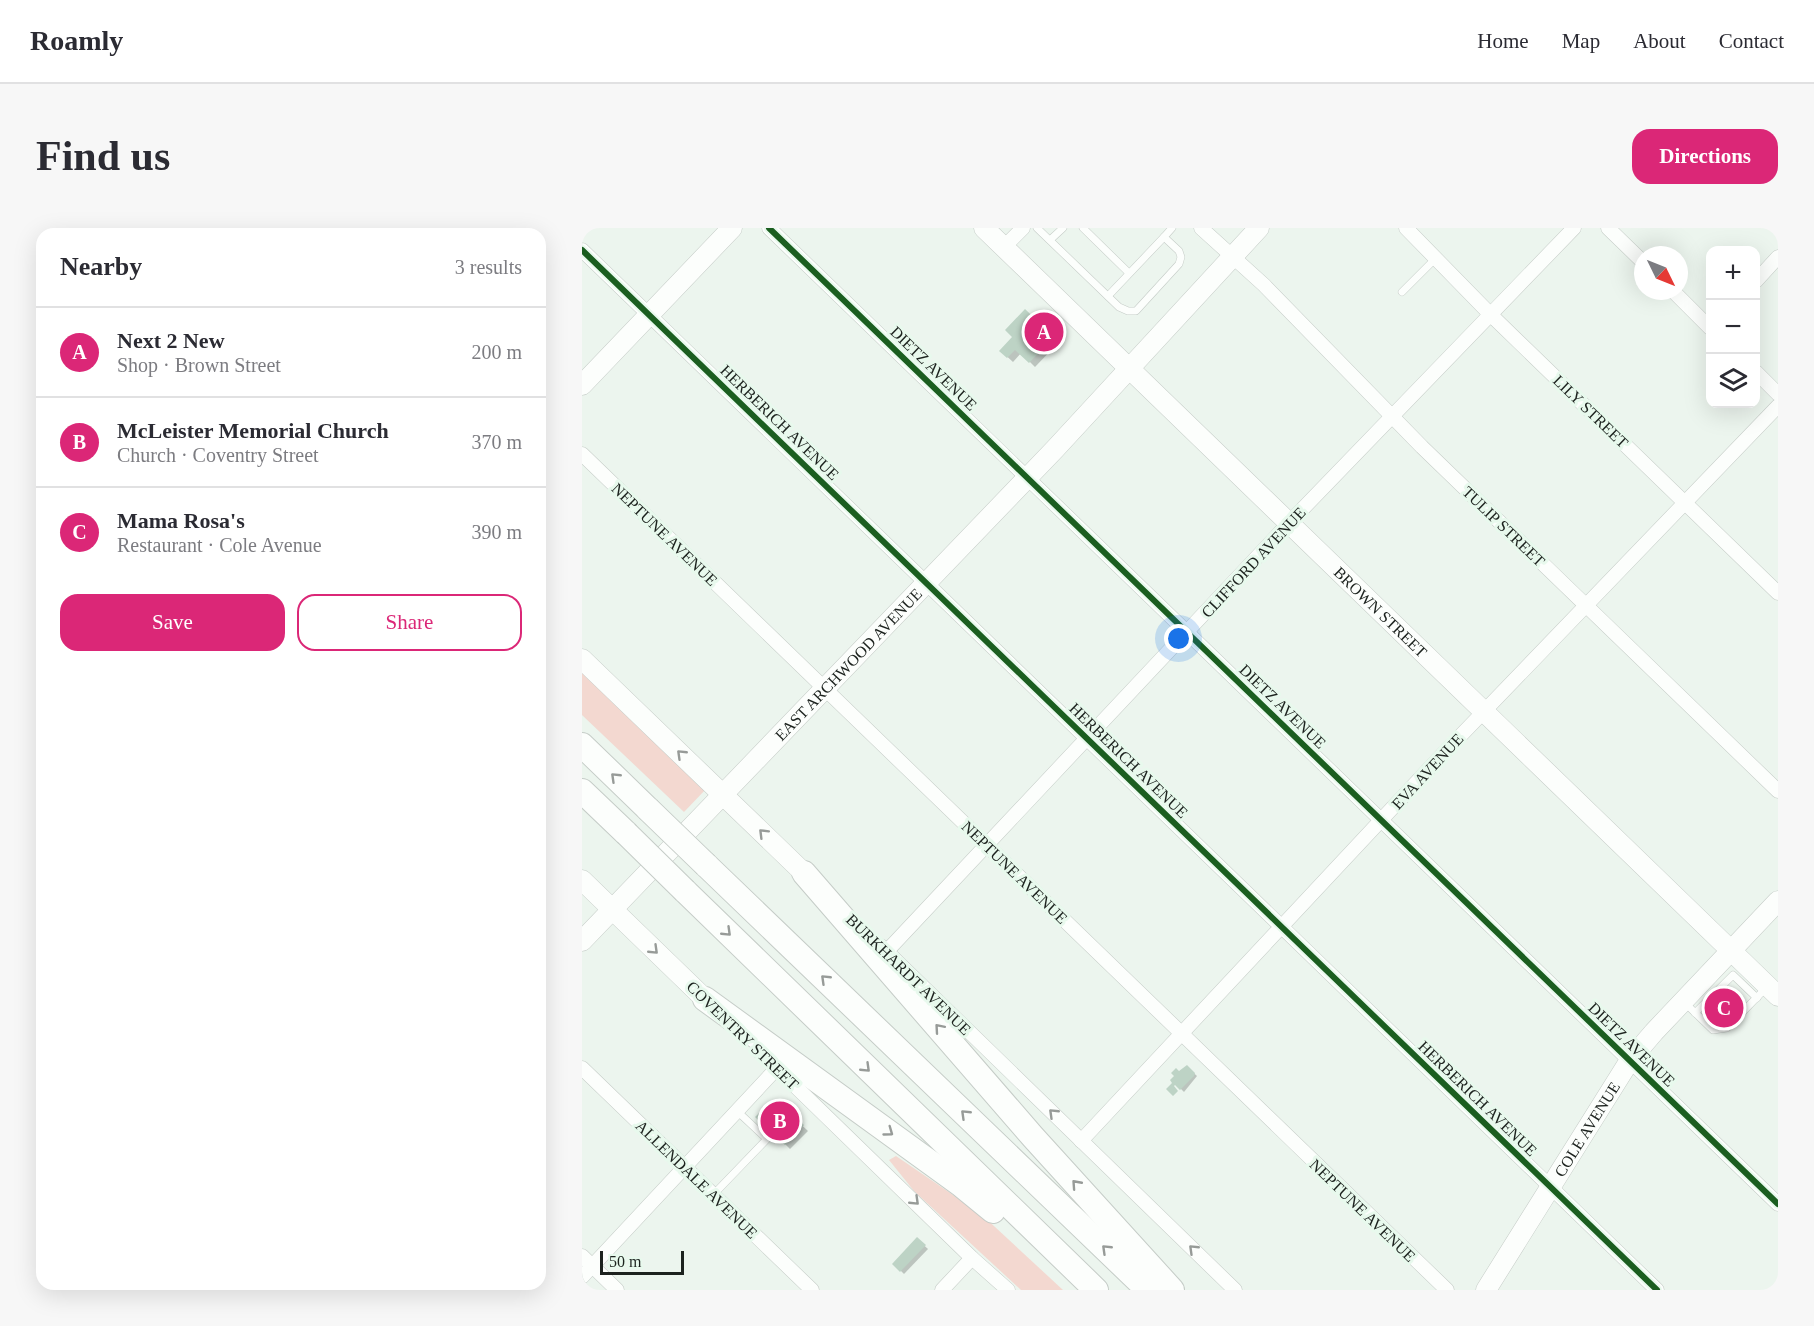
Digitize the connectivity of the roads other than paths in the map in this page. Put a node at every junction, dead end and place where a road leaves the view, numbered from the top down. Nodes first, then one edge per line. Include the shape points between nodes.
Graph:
1 (732, 228) edge
2 (769, 228) edge
3 (984, 228) edge
4 (1023, 228) edge
5 (1037, 228) edge
6 (1062, 228) edge
7 (1083, 228) edge
8 (1172, 228) edge
9 (1201, 228) edge
10 (1259, 228) edge
11 (1406, 228) edge
12 (1574, 228) edge
13 (1608, 228) edge
14 (1164, 237) junction
15 (1050, 240) junction
16 (1004, 247) junction
17 (582, 250) edge
18 (1634, 253) edge
19 (1234, 257) junction
20 (1778, 257) edge
21 (1436, 258) junction
22 (1129, 273) junction
23 (1760, 276) edge
24 (1402, 292) dead end
25 (1108, 296) junction
26 (1682, 300) edge
27 (650, 314) junction
28 (1491, 315) junction
29 (1706, 324) edge
30 (1130, 370) junction
31 (1760, 377) edge
32 (582, 385) edge
33 (1778, 394) edge
34 (1778, 406) edge
35 (1392, 416) junction
36 (582, 454) edge
37 (1027, 477) junction
38 (1685, 502) junction
39 (1289, 523) junction
40 (926, 582) junction
41 (1778, 593) edge
42 (1586, 606) junction
43 (1187, 632) junction
44 (582, 658) edge
45 (825, 687) junction
46 (1484, 711) junction
47 (1087, 738) junction
48 (582, 745) edge
49 (582, 791) edge
50 (1778, 791) edge
51 (723, 794) junction
52 (1381, 821) junction
53 (987, 845) junction
54 (804, 873) junction
55 (582, 880) edge
56 (1778, 901) edge
57 (612, 909) junction
58 (1282, 928) junction
59 (582, 941) edge
60 (887, 951) junction
61 (1731, 951) junction
62 (1768, 993) edge
63 (705, 999) junction
64 (1689, 1007) junction
65 (1182, 1034) junction
66 (1630, 1060) junction
67 (582, 1068) edge
68 (777, 1068) junction
69 (738, 1112) junction
70 (1081, 1141) junction
71 (684, 1167) junction
72 (1550, 1186) junction
73 (713, 1195) junction
74 (1778, 1204) edge
75 (972, 1258) junction
76 (587, 1261) edge
77 (582, 1277) edge
78 (617, 1290) edge
79 (812, 1290) edge
80 (942, 1290) edge
81 (1008, 1290) edge
82 (1081, 1290) edge
83 (1096, 1290) edge
84 (1148, 1290) edge
85 (1172, 1290) edge
86 (1235, 1290) edge
87 (1447, 1290) edge
88 (1485, 1290) edge
89 (1657, 1290) edge

1 - 27 main road
2 - 37 street, DIETZ AVENUE
3 - 16 main road, BROWN STREET
4 - 16 street
5 - 15 lane
6 - 15 lane
7 - 22 lane
8 - 14 lane
9 - 19 street, TULIP STREET
10 - 19 main road, EAST ARCHWOOD AVENUE
11 - 21 street, LILY STREET
12 - 28 street, CLIFFORD AVENUE
13 - 18 street
14 - 22 lane
14 - 25 lane via 1179,251 1179,264 1136,311 1119,307
15 - 25 lane
16 - 30 main road, BROWN STREET
17 - 27 street, HERBERICH AVENUE
19 - 30 main road, EAST ARCHWOOD AVENUE
19 - 35 street, TULIP STREET
20 - 23 street
21 - 24 lane
21 - 28 street, LILY STREET
22 - 25 lane
26 - 29 street
27 - 32 main road
27 - 40 street, HERBERICH AVENUE
28 - 35 street, CLIFFORD AVENUE
28 - 38 street, LILY STREET
30 - 37 main road, EAST ARCHWOOD AVENUE
30 - 39 main road, BROWN STREET
31 - 33 street
34 - 38 street, EVA AVENUE
35 - 39 street, CLIFFORD AVENUE
35 - 42 street, TULIP STREET
36 - 45 street, NEPTUNE AVENUE
37 - 40 main road, EAST ARCHWOOD AVENUE
37 - 43 street, DIETZ AVENUE
38 - 41 street, LILY STREET
38 - 42 street, EVA AVENUE
39 - 43 street, CLIFFORD AVENUE
39 - 46 main road, BROWN STREET
40 - 45 main road, EAST ARCHWOOD AVENUE
40 - 47 street, HERBERICH AVENUE
42 - 46 street, EVA AVENUE
42 - 50 street, TULIP STREET
43 - 47 street, CLIFFORD AVENUE
43 - 52 street, DIETZ AVENUE
51 -> 44 main road, BURKHARDT AVENUE
45 - 51 main road, EAST ARCHWOOD AVENUE
45 - 53 street, NEPTUNE AVENUE
46 - 52 street, EVA AVENUE
46 - 61 main road, BROWN STREET
47 - 53 street, CLIFFORD AVENUE
47 - 58 street, HERBERICH AVENUE
84 -> 48 highway, bridge
49 -> 83 highway, bridge
54 -> 51 main road, BURKHARDT AVENUE
51 - 57 main road, EAST ARCHWOOD AVENUE
52 - 58 street, EVA AVENUE
52 - 66 street, DIETZ AVENUE
53 - 60 street, CLIFFORD AVENUE
53 - 65 street, NEPTUNE AVENUE
54 - 60 street, BURKHARDT AVENUE
85 -> 54 highway
55 - 57 main road, COVENTRY STREET
56 - 61 main road, COLE AVENUE
57 - 59 main road, EAST ARCHWOOD AVENUE
57 -> 63 main road, COVENTRY STREET
58 - 65 street, EVA AVENUE
58 - 72 street, HERBERICH AVENUE
70 -> 60 street, BURKHARDT AVENUE
61 - 62 main road, BROWN STREET
61 - 64 main road, COLE AVENUE
62 - 64 lane via 1731,975
62 - 64 lane via 1727,1028 1719,1030 1713,1030
63 - 68 street, COVENTRY STREET
63 -> 82 highway via 960,1184
64 - 66 main road, COLE AVENUE
65 - 70 street, EVA AVENUE
65 - 87 street, NEPTUNE AVENUE
66 - 72 main road, COLE AVENUE
66 - 74 street, DIETZ AVENUE
67 - 71 street, ALLENDALE AVENUE
68 - 69 street
68 -> 75 street, COVENTRY STREET
69 - 71 street
69 - 73 lane via 767,1139
86 -> 70 street, BURKHARDT AVENUE
71 - 73 street, ALLENDALE AVENUE
71 - 76 street
72 - 88 main road, COLE AVENUE
72 - 89 street, HERBERICH AVENUE
73 - 79 street, ALLENDALE AVENUE
75 - 80 street
75 - 81 street, COVENTRY STREET
76 - 77 street
76 - 78 street

